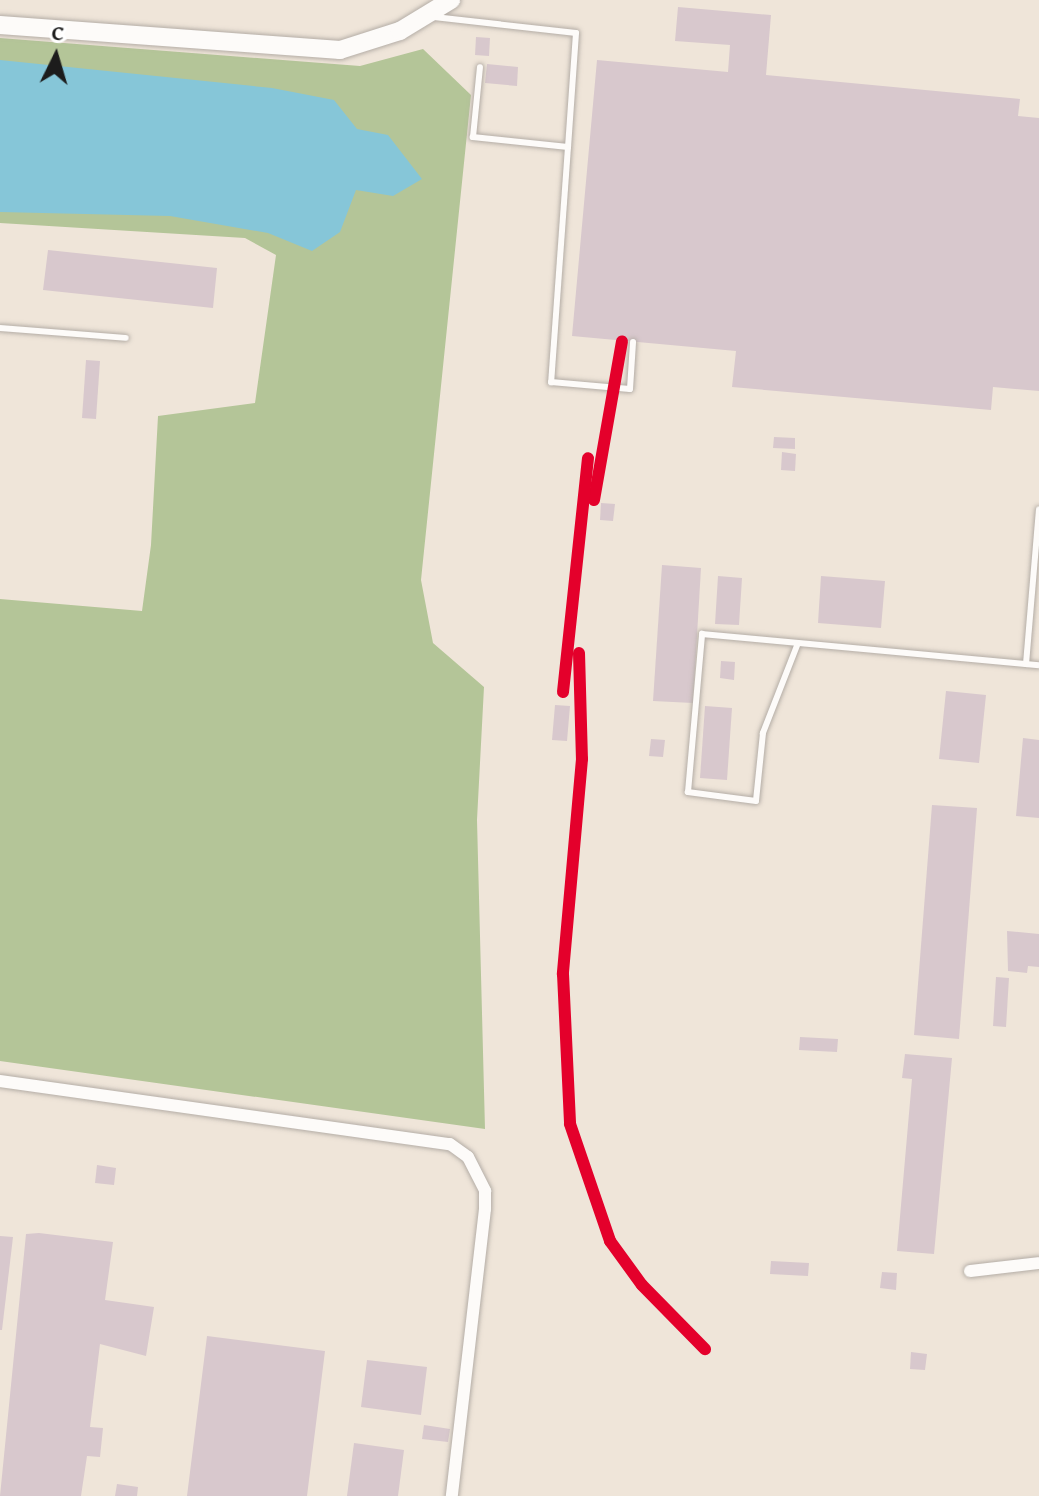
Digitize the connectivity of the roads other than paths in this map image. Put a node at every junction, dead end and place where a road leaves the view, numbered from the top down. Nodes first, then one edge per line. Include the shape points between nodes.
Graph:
1 (451, 0) edge
2 (426, 16) junction
3 (0, 25) edge
4 (480, 67) dead end
5 (568, 147) junction
6 (0, 328) edge
7 (126, 338) dead end
8 (633, 342) dead end
9 (1039, 510) edge
10 (798, 643) junction
11 (1026, 664) junction
12 (1039, 665) edge
13 (0, 1081) edge
14 (1039, 1263) edge
15 (970, 1271) dead end
16 (452, 1496) edge

1 - 2 street
2 - 3 street via 400,31 340,50
2 - 5 lane via 576,33
4 - 5 lane via 473,137
5 - 8 lane via 551,382 630,389
6 - 7 lane
9 - 11 lane
10 - 10 lane via 702,634 688,792 756,801 763,733
10 - 11 lane
11 - 12 lane
13 - 16 street via 450,1144 468,1157 485,1191 485,1209
14 - 15 street

